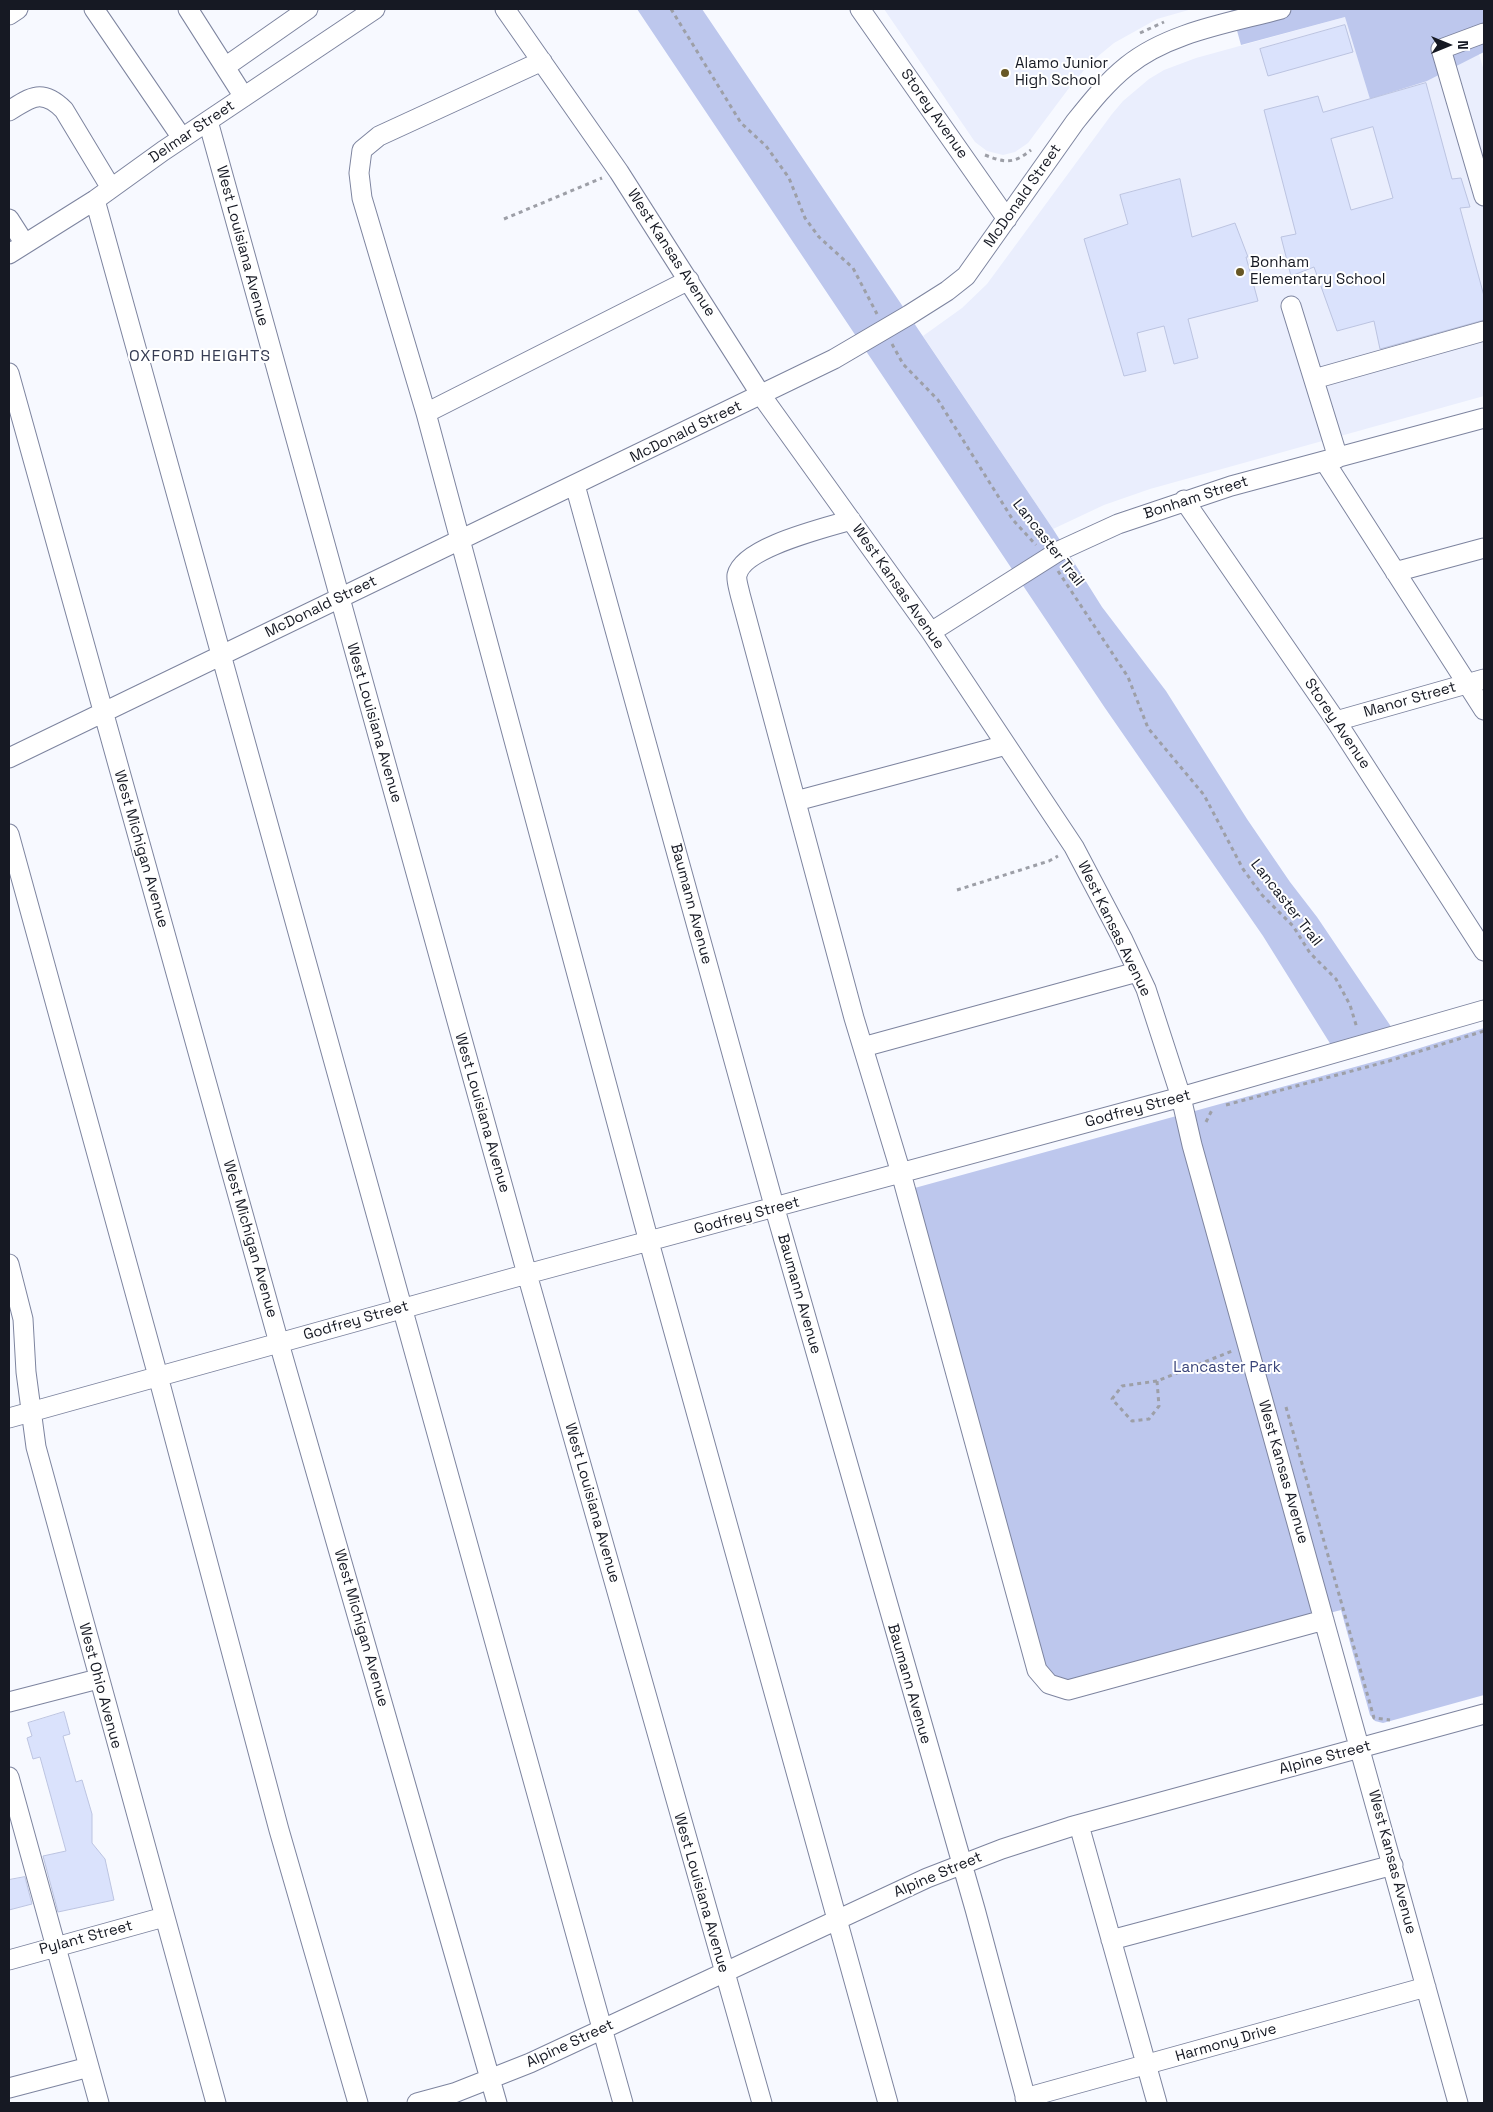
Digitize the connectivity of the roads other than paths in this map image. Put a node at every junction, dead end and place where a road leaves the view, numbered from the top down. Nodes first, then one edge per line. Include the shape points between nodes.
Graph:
1 (18, 9) edge
2 (94, 9) edge
3 (188, 9) edge
4 (308, 9) edge
5 (505, 9) edge
6 (860, 9) edge
7 (1281, 9) edge
8 (365, 12) edge
9 (9, 15) edge
10 (1484, 33) edge
11 (542, 61) junction
12 (224, 66) junction
13 (244, 97) junction
14 (9, 111) edge
15 (208, 121) junction
16 (182, 138) junction
17 (111, 188) junction
18 (1484, 196) edge
19 (95, 200) junction
20 (9, 219) edge
21 (1007, 219) junction
22 (25, 244) junction
23 (9, 254) edge
24 (689, 280) junction
25 (1291, 306) dead end
26 (1484, 331) edge
27 (9, 373) edge
28 (1314, 379) junction
29 (761, 395) junction
30 (426, 414) junction
31 (1484, 418) edge
32 (1332, 460) junction
33 (575, 485) junction
34 (1184, 500) junction
35 (851, 520) junction
36 (458, 541) junction
37 (1484, 548) edge
38 (1395, 572) junction
39 (339, 598) junction
40 (931, 632) junction
41 (223, 655) junction
42 (1484, 679) edge
43 (1466, 684) junction
44 (1484, 710) edge
45 (103, 713) junction
46 (1336, 721) junction
47 (1006, 745) junction
48 (9, 758) edge
49 (796, 801) junction
50 (9, 834) edge
51 (1484, 951) edge
52 (1137, 972) junction
53 (1484, 1010) edge
54 (863, 1047) junction
55 (1181, 1097) junction
56 (901, 1173) junction
57 (775, 1209) junction
58 (648, 1242) junction
59 (9, 1264) edge
60 (527, 1274) junction
61 (402, 1308) junction
62 (279, 1342) junction
63 (158, 1376) junction
64 (32, 1411) junction
65 (9, 1418) edge
66 (1324, 1620) junction
67 (98, 1678) junction
68 (9, 1702) edge
69 (1484, 1714) edge
70 (1360, 1749) junction
71 (9, 1777) edge
72 (1079, 1825) junction
73 (15, 1828) edge
74 (960, 1864) junction
75 (1392, 1866) junction
76 (164, 1917) junction
77 (837, 1920) junction
78 (1111, 1940) junction
79 (55, 1947) junction
80 (9, 1960) edge
81 (723, 1972) junction
82 (1426, 1987) junction
83 (602, 2029) junction
84 (1146, 2065) junction
85 (89, 2067) junction
86 (490, 2079) junction
87 (9, 2088) edge
88 (1026, 2101) edge
89 (99, 2103) edge
90 (216, 2103) edge
91 (358, 2103) edge
92 (417, 2103) edge
93 (497, 2103) edge
94 (623, 2103) edge
95 (762, 2103) edge
96 (888, 2103) edge
97 (1157, 2103) edge
98 (1457, 2103) edge

1 - 9 street
2 - 16 street
3 - 12 street
4 - 12 street
5 - 11 street, West Kansas Avenue
6 - 21 street, Storey Avenue
7 - 21 street, McDonald Street via 1179,37 1128,66 1094,98 1075,122
8 - 13 street, Delmar Street
10 - 18 street via 1441,49
11 - 24 street, West Kansas Avenue
11 - 30 street via 379,136 362,150 358,173 362,198
12 - 13 street
13 - 15 street, Delmar Street
14 - 17 street via 37,96 53,100 64,110
15 - 16 street, Delmar Street
15 - 39 street, West Louisiana Avenue
16 - 17 street, Delmar Street
17 - 19 street, Delmar Street
19 - 22 street, Delmar Street
19 - 41 street
20 - 22 street
21 - 29 street, McDonald Street via 966,276 947,291 857,348
22 - 23 street, Delmar Street
24 - 29 street, West Kansas Avenue
24 - 30 street
25 - 28 street
26 - 28 street
27 - 45 street, West Michigan Avenue
28 - 32 street
29 - 33 street, McDonald Street
29 - 35 street, West Kansas Avenue
30 - 36 street
31 - 32 street, Bonham Street
32 - 34 street, Bonham Street
32 - 38 street
33 - 36 street, McDonald Street
33 - 57 street, Baumann Avenue
34 - 40 street, Bonham Street via 1093,534 1059,551
34 - 46 street, Storey Avenue
35 - 40 street, West Kansas Avenue
35 - 49 street via 765,548 748,558 738,575 740,594
36 - 39 street, McDonald Street
36 - 58 street
37 - 38 street
38 - 43 street
39 - 41 street, McDonald Street
39 - 60 street, West Louisiana Avenue
40 - 47 street, West Kansas Avenue
41 - 45 street, McDonald Street
41 - 61 street
42 - 43 street, Manor Street
43 - 44 street
43 - 46 street, Manor Street
45 - 48 street, McDonald Street
45 - 62 street, West Michigan Avenue
46 - 51 street, Storey Avenue
47 - 49 street
47 - 52 street, West Kansas Avenue via 1074,847
49 - 54 street
50 - 63 street
52 - 54 street
52 - 55 street, West Kansas Avenue via 1146,989
53 - 55 street, Godfrey Street
54 - 56 street
55 - 56 street, Godfrey Street
55 - 66 street, West Kansas Avenue
56 - 57 street, Godfrey Street
56 - 66 street via 1037,1670 1049,1684 1068,1690
57 - 58 street, Godfrey Street
57 - 74 street, Baumann Avenue
58 - 60 street, Godfrey Street
58 - 77 street
59 - 64 street, West Ohio Avenue via 23,1319
60 - 61 street, Godfrey Street
60 - 81 street, West Louisiana Avenue
61 - 62 street, Godfrey Street
61 - 83 street
62 - 63 street, Godfrey Street
62 - 86 street, West Michigan Avenue
63 - 64 street, Godfrey Street
63 - 91 street via 279,1830
64 - 65 street, Godfrey Street
64 - 67 street, West Ohio Avenue via 36,1447
66 - 70 street, West Kansas Avenue
67 - 68 street
67 - 76 street, West Ohio Avenue
69 - 70 street, Alpine Street
70 - 72 street, Alpine Street
70 - 75 street, West Kansas Avenue
71 - 73 street
72 - 74 street, Alpine Street
72 - 78 street
73 - 79 street
74 - 77 street, Alpine Street
74 - 88 street, Baumann Avenue
75 - 78 street
75 - 82 street, West Kansas Avenue
76 - 79 street, Pylant Street
76 - 90 street, West Ohio Avenue
77 - 81 street, Alpine Street
77 - 96 street
78 - 84 street
79 - 80 street, Pylant Street
79 - 85 street
81 - 83 street, Alpine Street
81 - 95 street, West Louisiana Avenue via 744,2032
82 - 84 street, Harmony Drive
82 - 98 street, West Kansas Avenue
83 - 86 street, Alpine Street
83 - 94 street
84 - 88 street, Harmony Drive
84 - 97 street
85 - 87 street
85 - 89 street
86 - 92 street, Alpine Street
86 - 93 street, West Michigan Avenue

